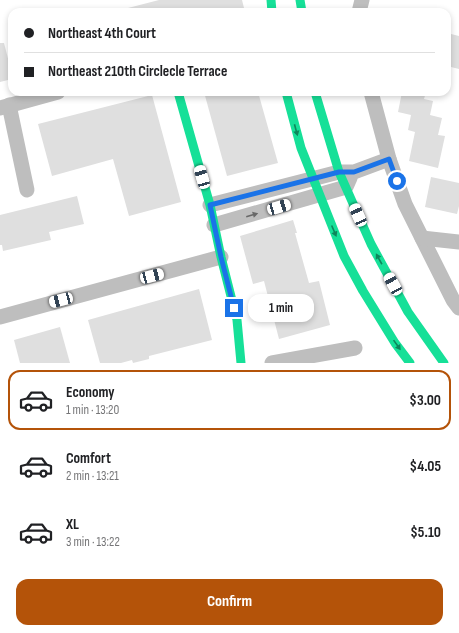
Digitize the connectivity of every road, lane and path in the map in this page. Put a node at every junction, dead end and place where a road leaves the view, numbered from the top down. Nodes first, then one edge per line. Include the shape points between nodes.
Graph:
1 (44, 96) edge
2 (179, 96) edge
3 (287, 96) edge
4 (316, 96) edge
5 (372, 96) edge
6 (4, 107) edge
7 (389, 159) junction
8 (339, 172) junction
9 (354, 172) junction
10 (312, 178) junction
11 (346, 187) junction
12 (27, 190) dead end
13 (319, 195) junction
14 (210, 205) junction
15 (214, 225) junction
16 (422, 238) junction
17 (459, 242) edge
18 (221, 257) junction
19 (459, 308) edge
20 (0, 317) edge
21 (355, 348) dead end
22 (241, 363) edge
23 (272, 363) edge
24 (410, 363) edge
25 (444, 363) edge

1 - 6 street
2 - 14 street
3 -> 10 street
4 - 8 street
5 - 7 street
6 - 12 street
7 - 9 street
7 - 16 street via 405,204
8 - 9 street
8 - 10 street
8 - 11 street
9 - 11 street
10 - 13 street
10 - 14 street
11 - 13 street
25 -> 11 street via 408,312 371,244
15 -> 13 street
13 -> 24 street via 344,256 395,343
14 - 15 street
15 - 18 street
16 - 17 street
16 - 19 street
18 - 20 street
18 - 22 street via 237,320
21 - 23 street

